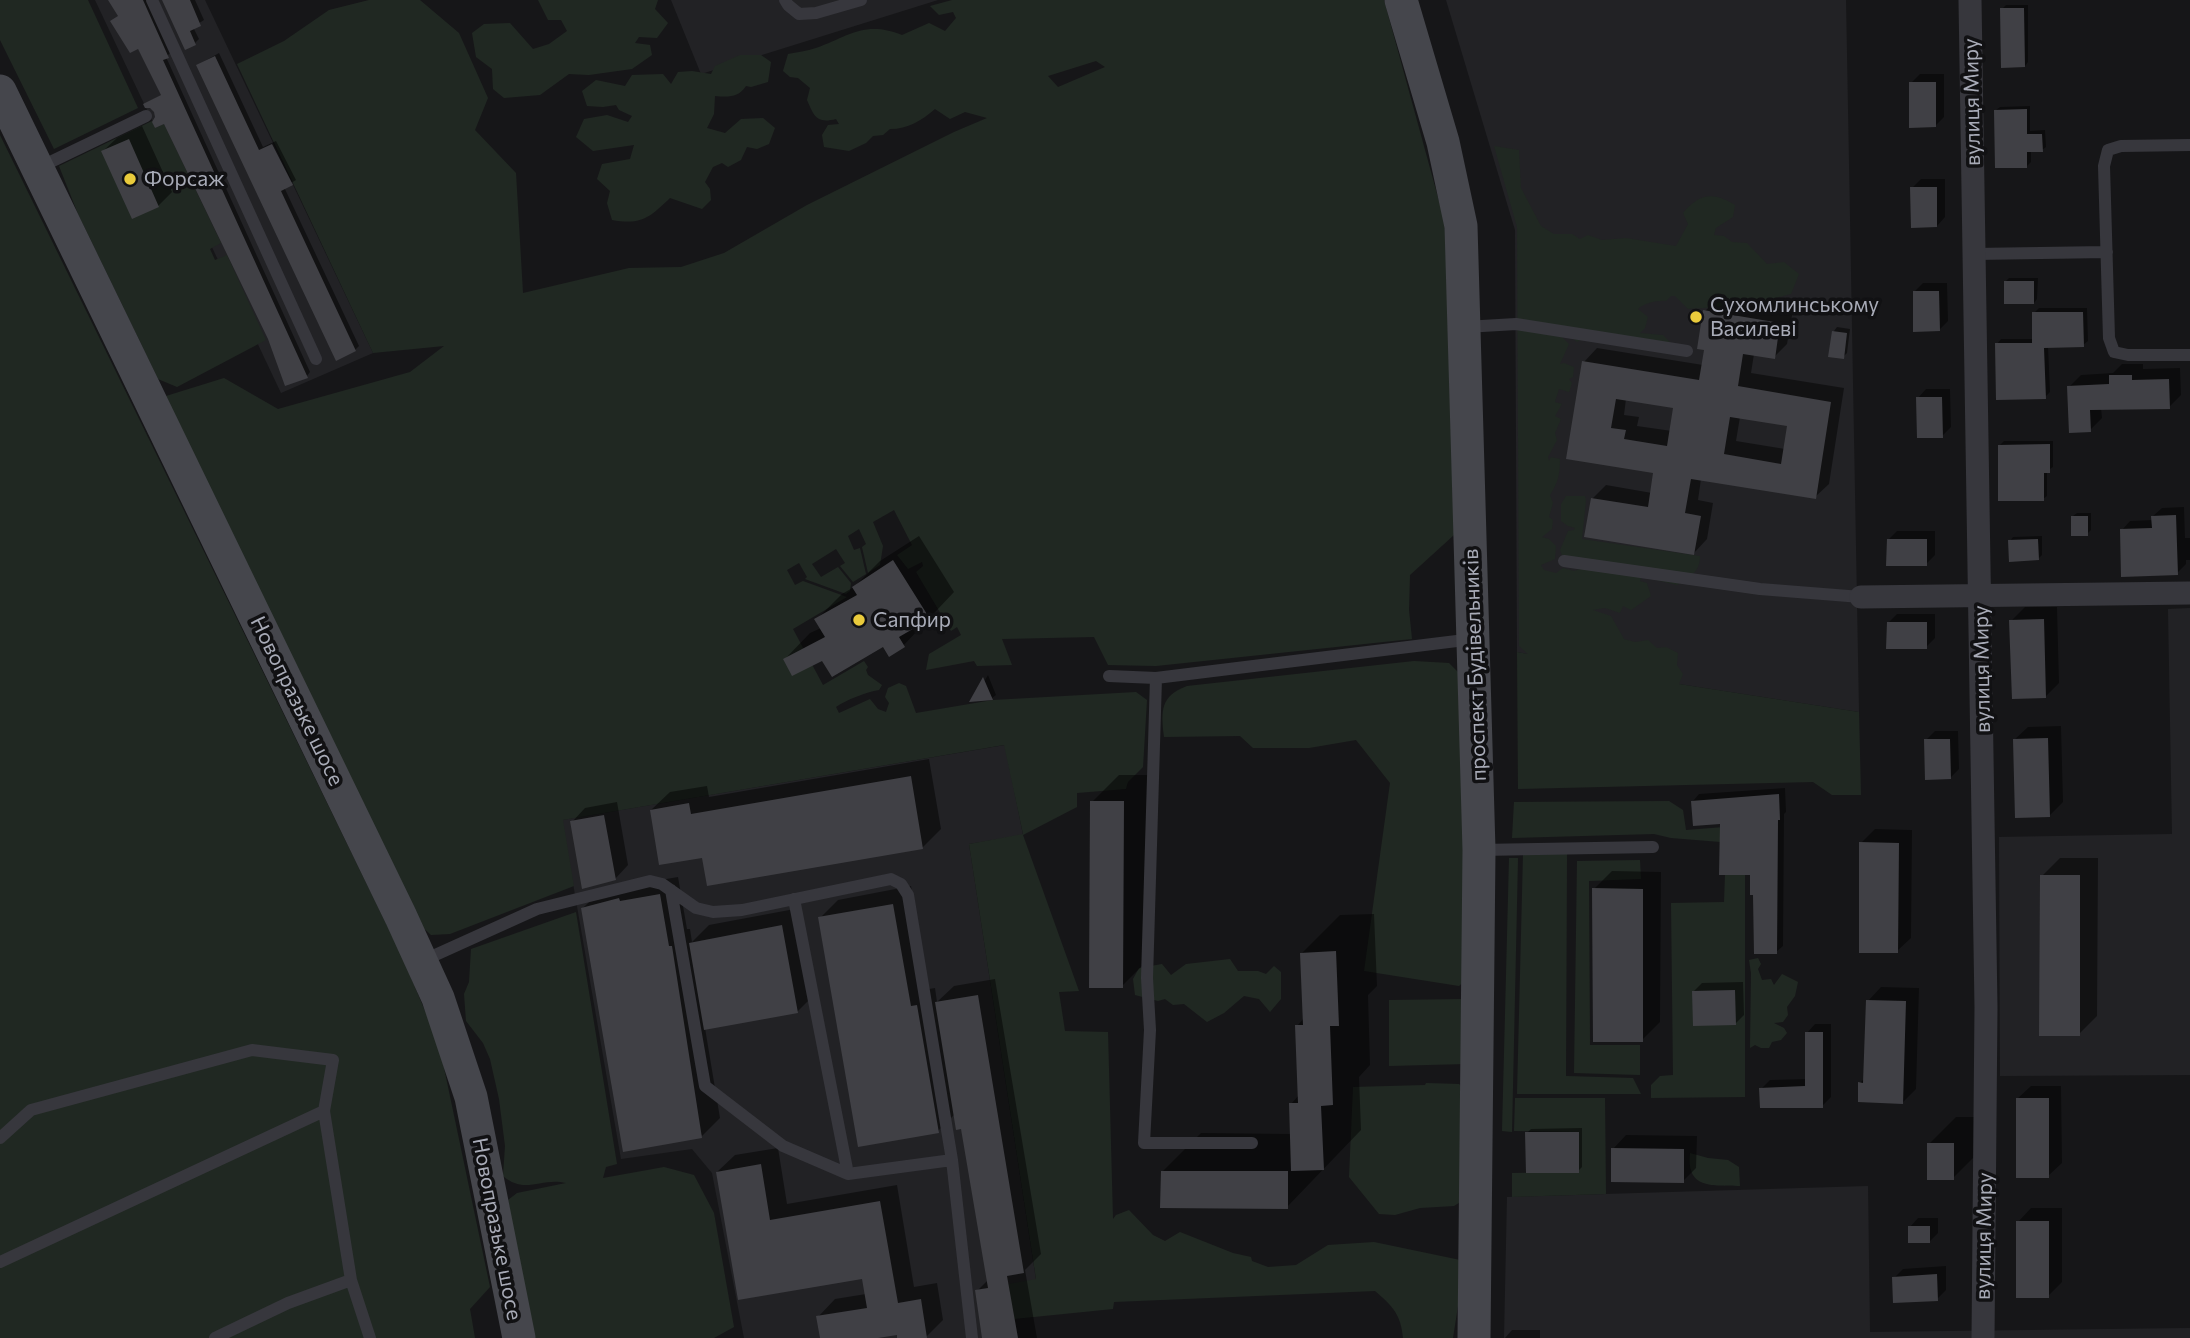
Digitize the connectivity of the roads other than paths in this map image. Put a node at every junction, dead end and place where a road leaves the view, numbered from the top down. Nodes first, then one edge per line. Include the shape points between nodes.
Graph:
1 (152, 0) edge
2 (785, 0) edge
3 (861, 0) edge
4 (1401, 0) edge
5 (1970, 0) edge
6 (0, 91) edge
7 (146, 116) dead end
8 (2190, 145) edge
9 (38, 169) junction
10 (2107, 252) junction
11 (1974, 254) junction
12 (1465, 327) junction
13 (1687, 351) dead end
14 (2190, 355) edge
15 (316, 359) dead end
16 (1564, 561) dead end
17 (2190, 593) edge
18 (1981, 595) junction
19 (1861, 597) joint
20 (1474, 639) junction
21 (1108, 676) dead end
22 (1156, 678) junction
23 (1653, 847) dead end
24 (1479, 850) junction
25 (671, 890) junction
26 (794, 899) junction
27 (422, 961) junction
28 (324, 1111) junction
29 (0, 1138) edge
30 (1252, 1143) dead end
31 (952, 1160) junction
32 (848, 1174) junction
33 (0, 1262) edge
34 (351, 1280) junction
35 (215, 1338) edge
36 (370, 1338) edge
37 (519, 1338) edge
38 (972, 1338) edge
39 (1474, 1338) edge
40 (1983, 1338) edge

1 - 15 lane
2 - 3 lane via 799,14
4 - 12 main road, проспект Будівельників via 1443,142 1461,226
5 - 11 street, вулиця Миру
6 - 9 main road, Новопразьке шосе
7 - 9 lane
8 - 10 lane via 2108,150 2104,166
9 - 27 main road, Новопразьке шосе
10 - 11 lane
10 - 14 lane via 2109,338 2114,352
11 - 18 street, вулиця Миру
12 - 13 lane via 1516,324
12 - 20 main road, проспект Будівельників
16 - 19 lane via 1722,584
17 - 18 street
18 - 19 street
18 - 40 street, вулиця Миру via 1986,1007
20 - 22 lane
20 - 24 main road, проспект Будівельників
21 - 22 lane
22 - 30 lane via 1144,1143
23 - 24 lane
24 - 39 main road, проспект Будівельників
25 - 26 lane via 696,908 713,912
25 - 27 lane via 650,881 537,909
25 - 32 lane via 705,1086 783,1146
26 - 31 lane via 891,879 908,895
26 - 32 lane
27 - 37 main road, Новопразьке шосе via 471,1097
28 - 29 lane via 333,1060 252,1050 31,1110
28 - 33 lane
28 - 34 lane
31 - 32 lane
31 - 38 lane
34 - 35 lane via 288,1303
34 - 36 lane

